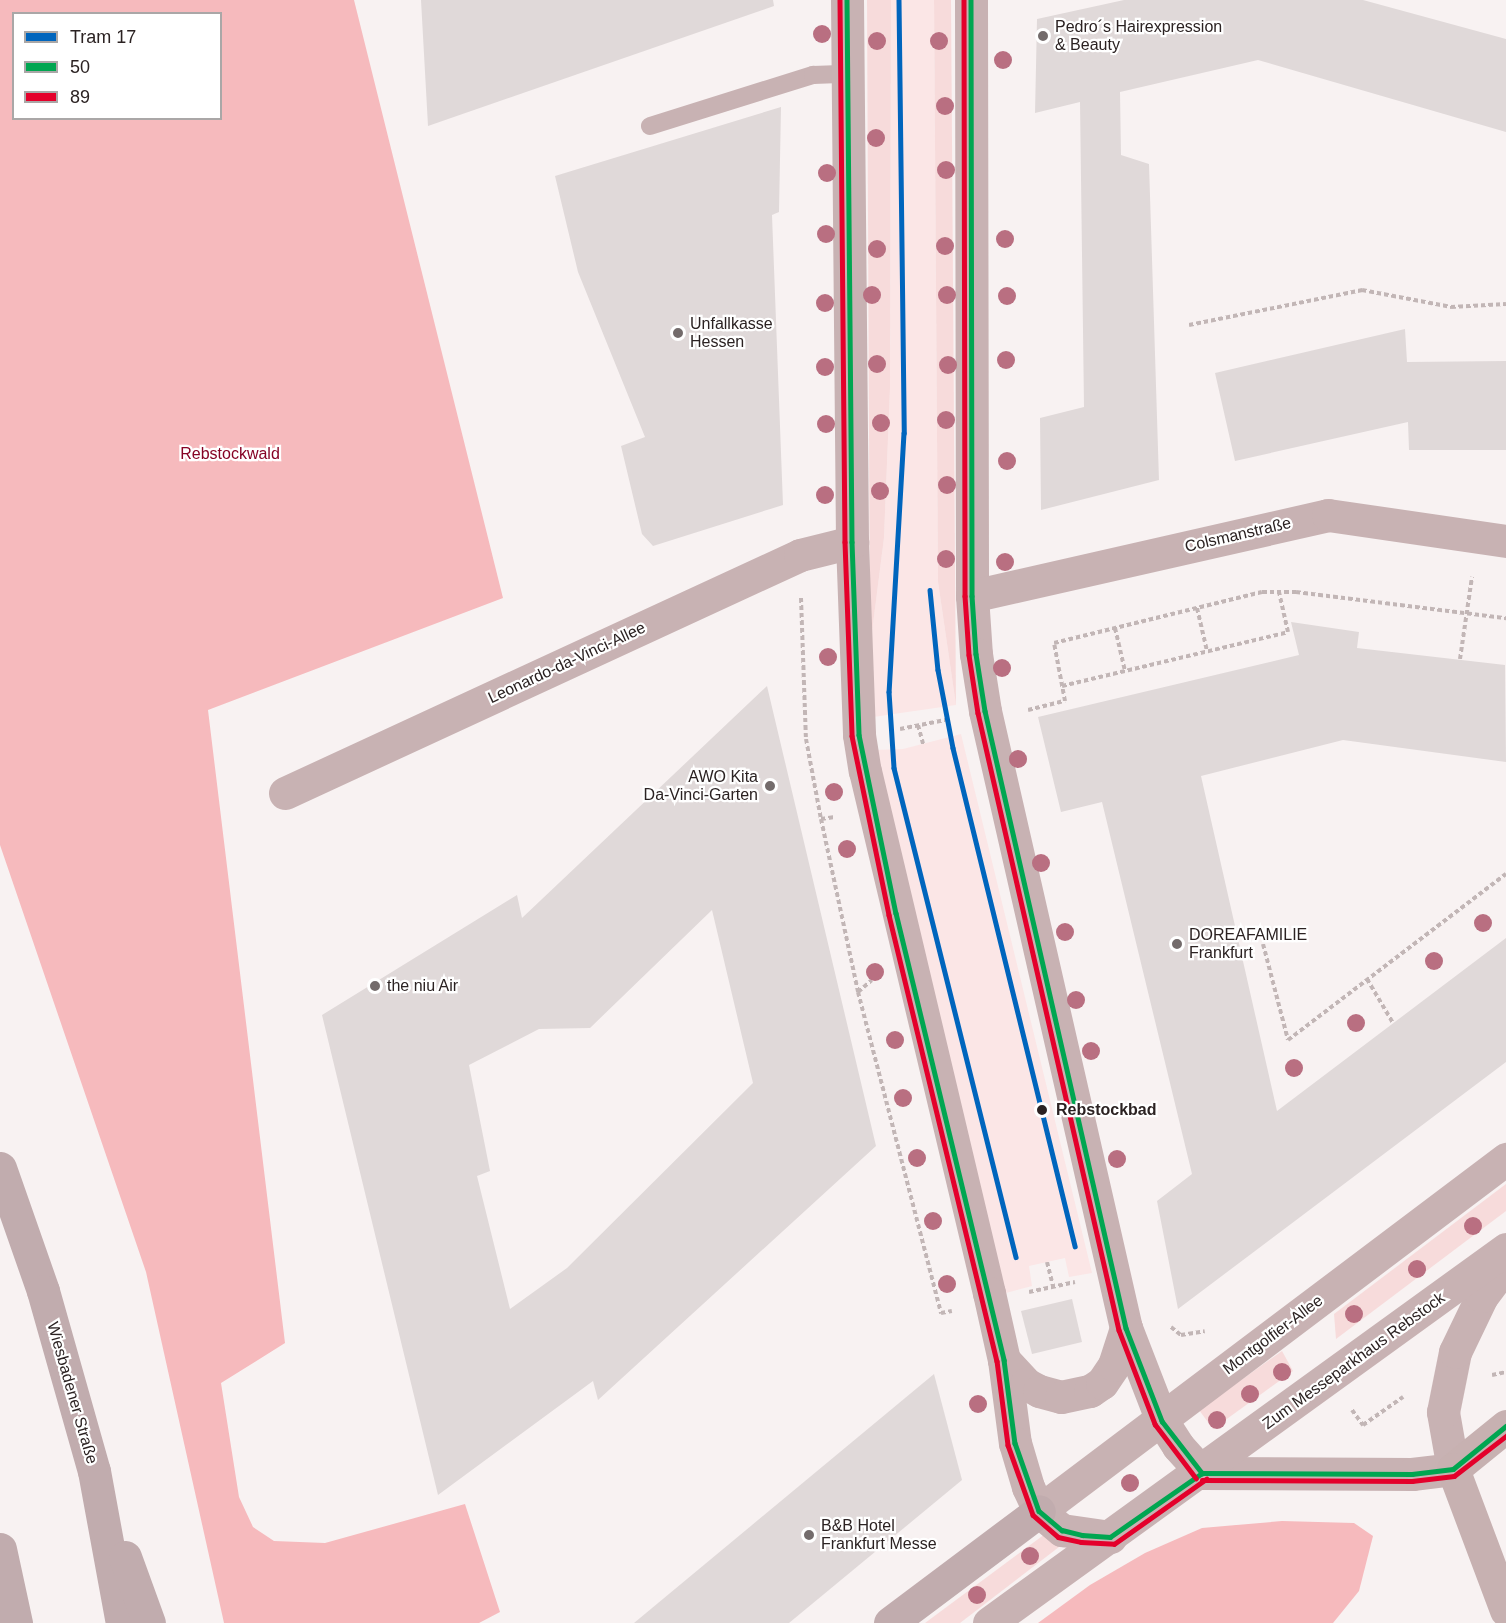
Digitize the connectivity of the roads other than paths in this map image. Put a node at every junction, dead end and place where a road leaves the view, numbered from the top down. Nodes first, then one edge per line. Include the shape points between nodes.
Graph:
1 (847, 0) edge
2 (971, 0) edge
3 (847, 74) junction
4 (650, 126) dead end
5 (1506, 541) edge
6 (852, 542) junction
7 (972, 596) junction
8 (285, 793) dead end
9 (1506, 1159) edge
10 (0, 1168) edge
11 (1506, 1250) edge
12 (1506, 1264) edge
13 (1126, 1328) junction
14 (1004, 1360) junction
15 (1162, 1421) junction
16 (1506, 1426) edge
17 (1453, 1468) junction
18 (94, 1471) junction
19 (1202, 1473) junction
20 (1040, 1511) junction
21 (1110, 1537) junction
22 (0, 1549) edge
23 (1506, 1610) edge
24 (16, 1623) edge
25 (122, 1623) edge
26 (149, 1623) edge
27 (890, 1623) edge
28 (989, 1623) edge

1 - 3 street
2 - 7 street
3 - 4 lane via 813,75
3 - 6 street
5 - 7 street, Colsmanstraße via 1328,515
6 - 8 street, Leonardo-da-Vinci-Allee via 800,555
6 - 14 street via 865,771
7 - 13 street via 985,711
9 - 15 street, Montgolfier-Allee
10 - 18 highway, Wiesbadener Straße via 43,1291
11 - 19 street, Zum Messeparkhaus Rebstock
12 - 17 street via 1482,1296 1455,1352 1443,1412
13 - 14 street via 1114,1365 1102,1383 1090,1391 1060,1397 1039,1391 1026,1384
13 - 15 street
14 - 20 street via 1015,1443
15 - 19 street
15 - 20 street, Montgolfier-Allee
16 - 17 main road
17 - 19 street via 1412,1474
17 - 23 main road
18 - 25 highway, Wiesbadener Straße
18 - 26 highway
19 - 21 street
20 - 21 street via 1062,1530
20 - 27 highway
21 - 28 street
22 - 24 highway

